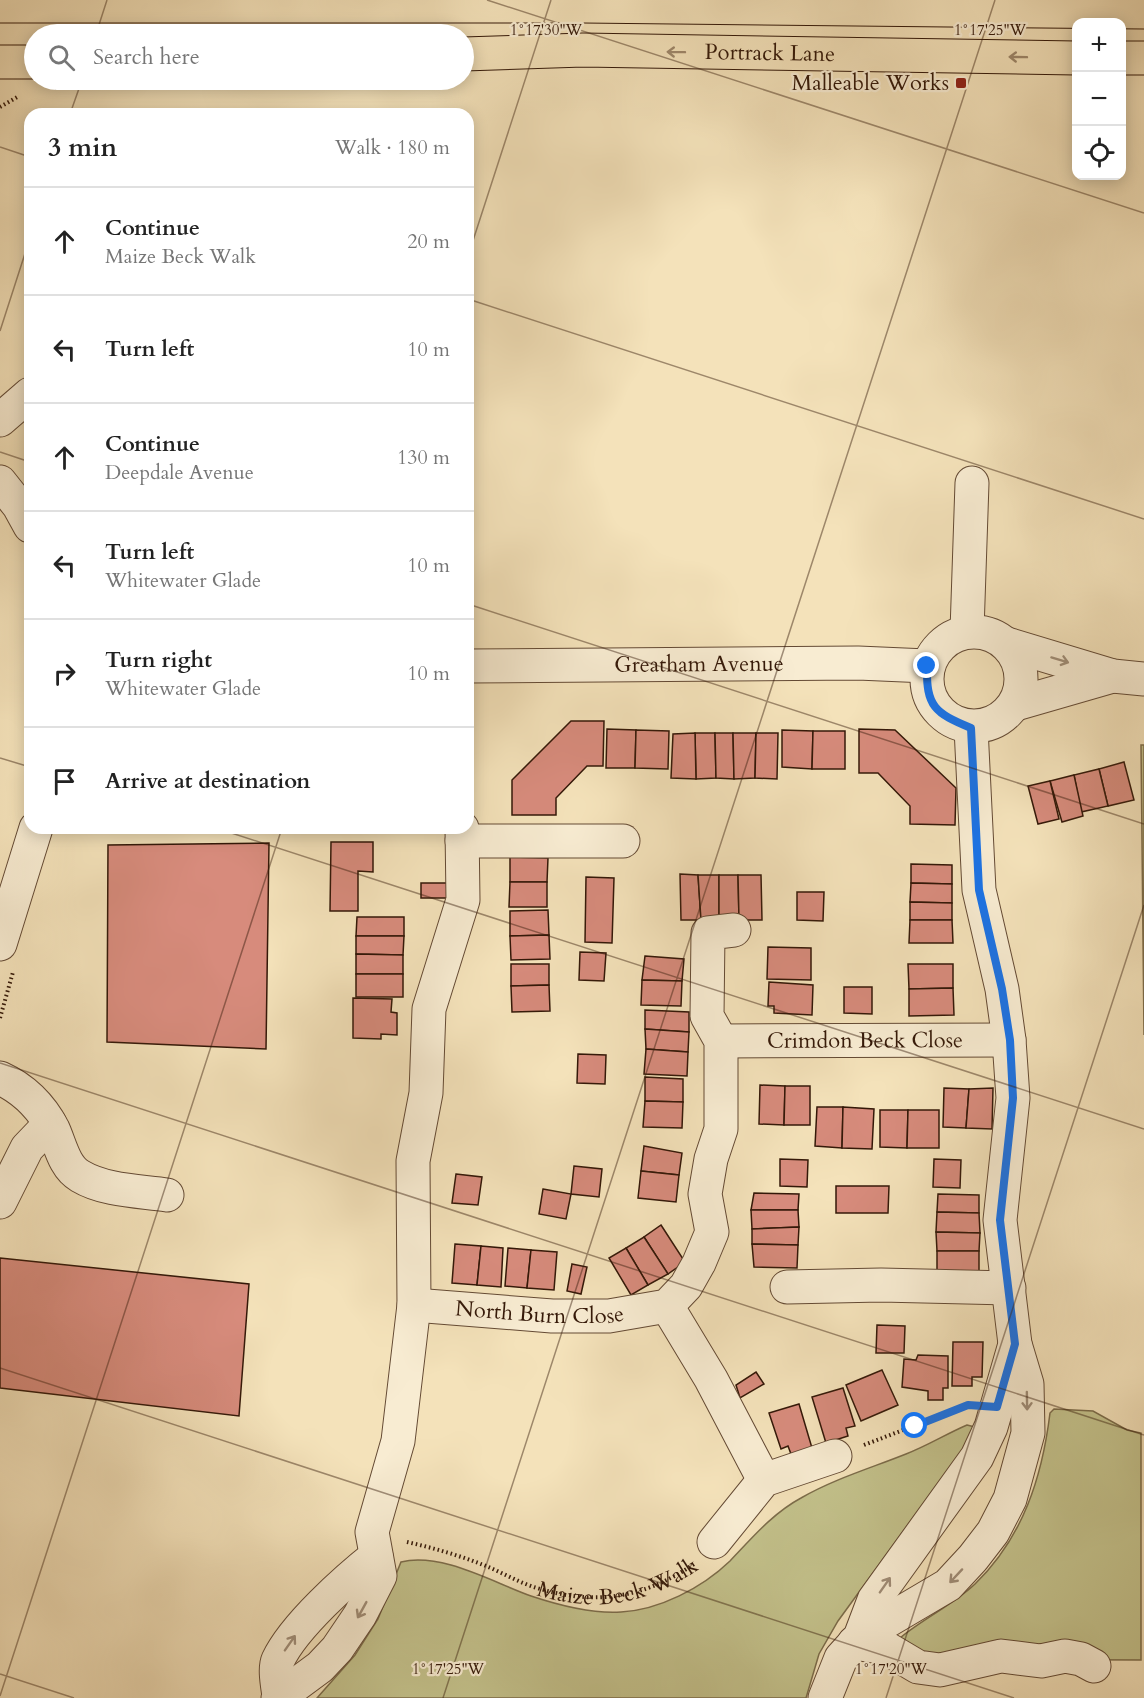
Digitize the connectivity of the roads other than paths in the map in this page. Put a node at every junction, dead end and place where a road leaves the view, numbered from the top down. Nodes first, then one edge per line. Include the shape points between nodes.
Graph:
1 (583, 3) edge
2 (0, 6) edge
3 (1144, 12) edge
4 (474, 54) edge
5 (1072, 58) edge
6 (1126, 58) edge
7 (1144, 58) edge
8 (0, 62) edge
9 (24, 62) edge
10 (24, 399) edge
11 (0, 420) edge
12 (14, 478) edge
13 (972, 483) dead end
14 (24, 515) edge
15 (967, 631) junction
16 (1007, 644) junction
17 (474, 665) edge
18 (927, 666) junction
19 (1129, 678) edge
20 (1016, 704) junction
21 (971, 728) junction
22 (34, 834) edge
23 (462, 834) edge
24 (622, 841) dead end
25 (734, 930) dead end
26 (0, 944) edge
27 (1010, 1040) junction
28 (721, 1041) junction
29 (0, 1078) edge
30 (50, 1124) junction
31 (167, 1195) dead end
32 (0, 1202) edge
33 (787, 1287) dead end
34 (1009, 1288) junction
35 (414, 1305) junction
36 (667, 1306) junction
37 (1015, 1344) junction
38 (835, 1456) road end
39 (764, 1480) junction
40 (714, 1542) road end
41 (857, 1640) junction
42 (1094, 1666) dead end
43 (279, 1698) edge
44 (825, 1698) edge

1 - 2 main road, Portrack Lane
1 - 3 main road, Portrack Lane
5 -> 4 main road, Portrack Lane via 584,50
6 - 7 main road
8 - 9 main road
10 - 11 street
12 - 14 street
13 - 15 street
15 - 16 street via 986,632
15 - 18 street via 942,642
16 -> 19 street
16 - 20 street via 1023,676
17 - 18 street, Greatham Avenue
18 - 21 street via 926,690 940,715
19 - 20 street
20 - 21 street via 997,723
21 - 27 street via 979,890
22 - 26 street
23 - 24 street
23 - 35 street via 463,900 429,1009 426,1093 413,1161
25 - 28 street via 708,933 707,1016
27 - 28 street, Crimdon Beck Close
27 - 34 street via 1013,1098 1000,1220
28 - 36 street via 721,1129 705,1194 712,1232 686,1286
29 - 30 street via 36,1103
30 - 31 street via 63,1155 79,1176 108,1186
30 - 32 street via 27,1148
33 - 34 street
34 - 37 street
35 - 36 street, North Burn Close via 552,1316 609,1316
35 - 43 street via 398,1441 374,1544 277,1662
36 - 39 street
41 -> 37 street via 874,1600 976,1457 991,1427
37 -> 41 street via 1027,1384 1028,1433 1010,1499 993,1532 948,1585
38 - 39 street
39 - 40 street, Maize Beck Walk
41 - 42 street via 886,1648 918,1667 940,1670 1001,1656 1041,1661 1065,1656
41 - 44 street via 841,1658

